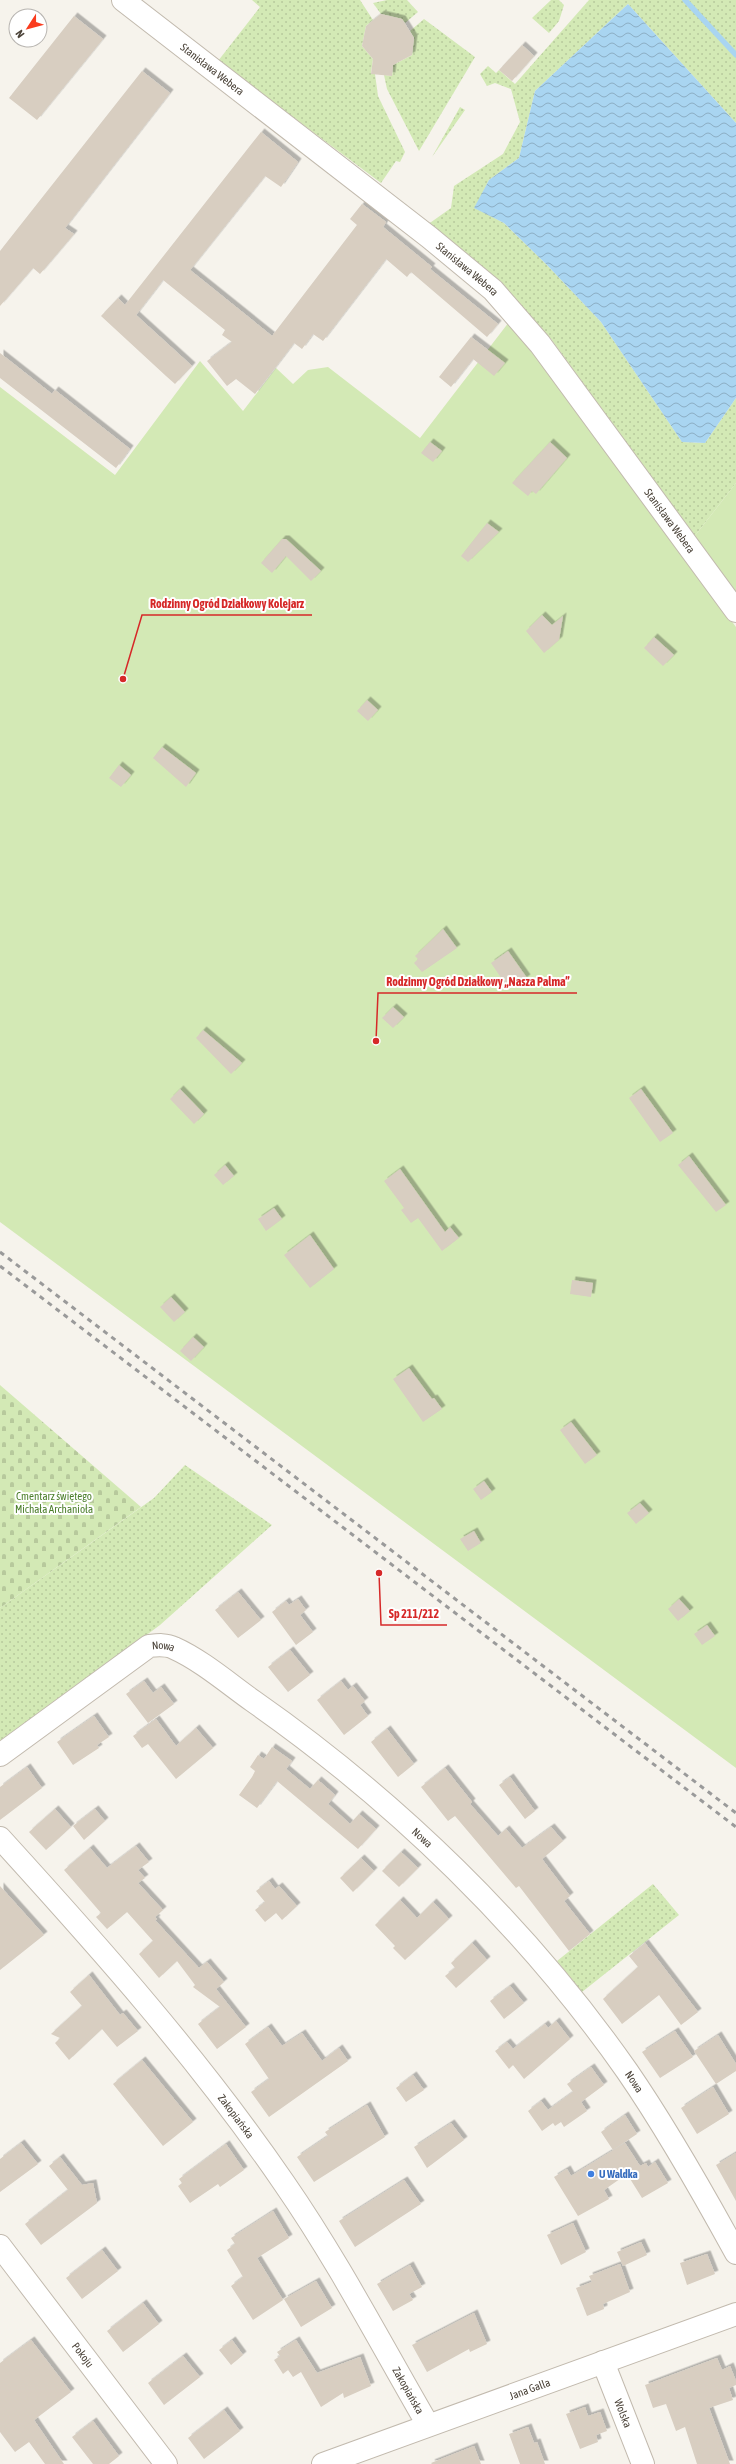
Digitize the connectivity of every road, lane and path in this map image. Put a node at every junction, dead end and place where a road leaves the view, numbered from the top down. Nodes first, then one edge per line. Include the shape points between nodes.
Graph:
1 (124, 0) edge
2 (736, 611) edge
3 (0, 1755) edge
4 (0, 1838) edge
5 (0, 2246) edge
6 (736, 2253) edge
7 (736, 2314) edge
8 (603, 2362) junction
9 (428, 2425) junction
10 (166, 2464) edge
11 (323, 2464) edge
12 (643, 2464) edge

1 - 2 street, Stanisława Webera via 429,237 493,290 523,322
3 - 6 street, Nowa via 149,1646 161,1644 174,1648 192,1659 291,1728 337,1764 430,1847 515,1931 560,1983 627,2071 665,2128
4 - 9 street, Zakopiańska via 161,2018 249,2133 327,2250
5 - 10 street, Pokoju
7 - 8 street, Jana Galla
8 - 9 street, Jana Galla
8 - 12 street, Wolska
9 - 11 street, Jana Galla

